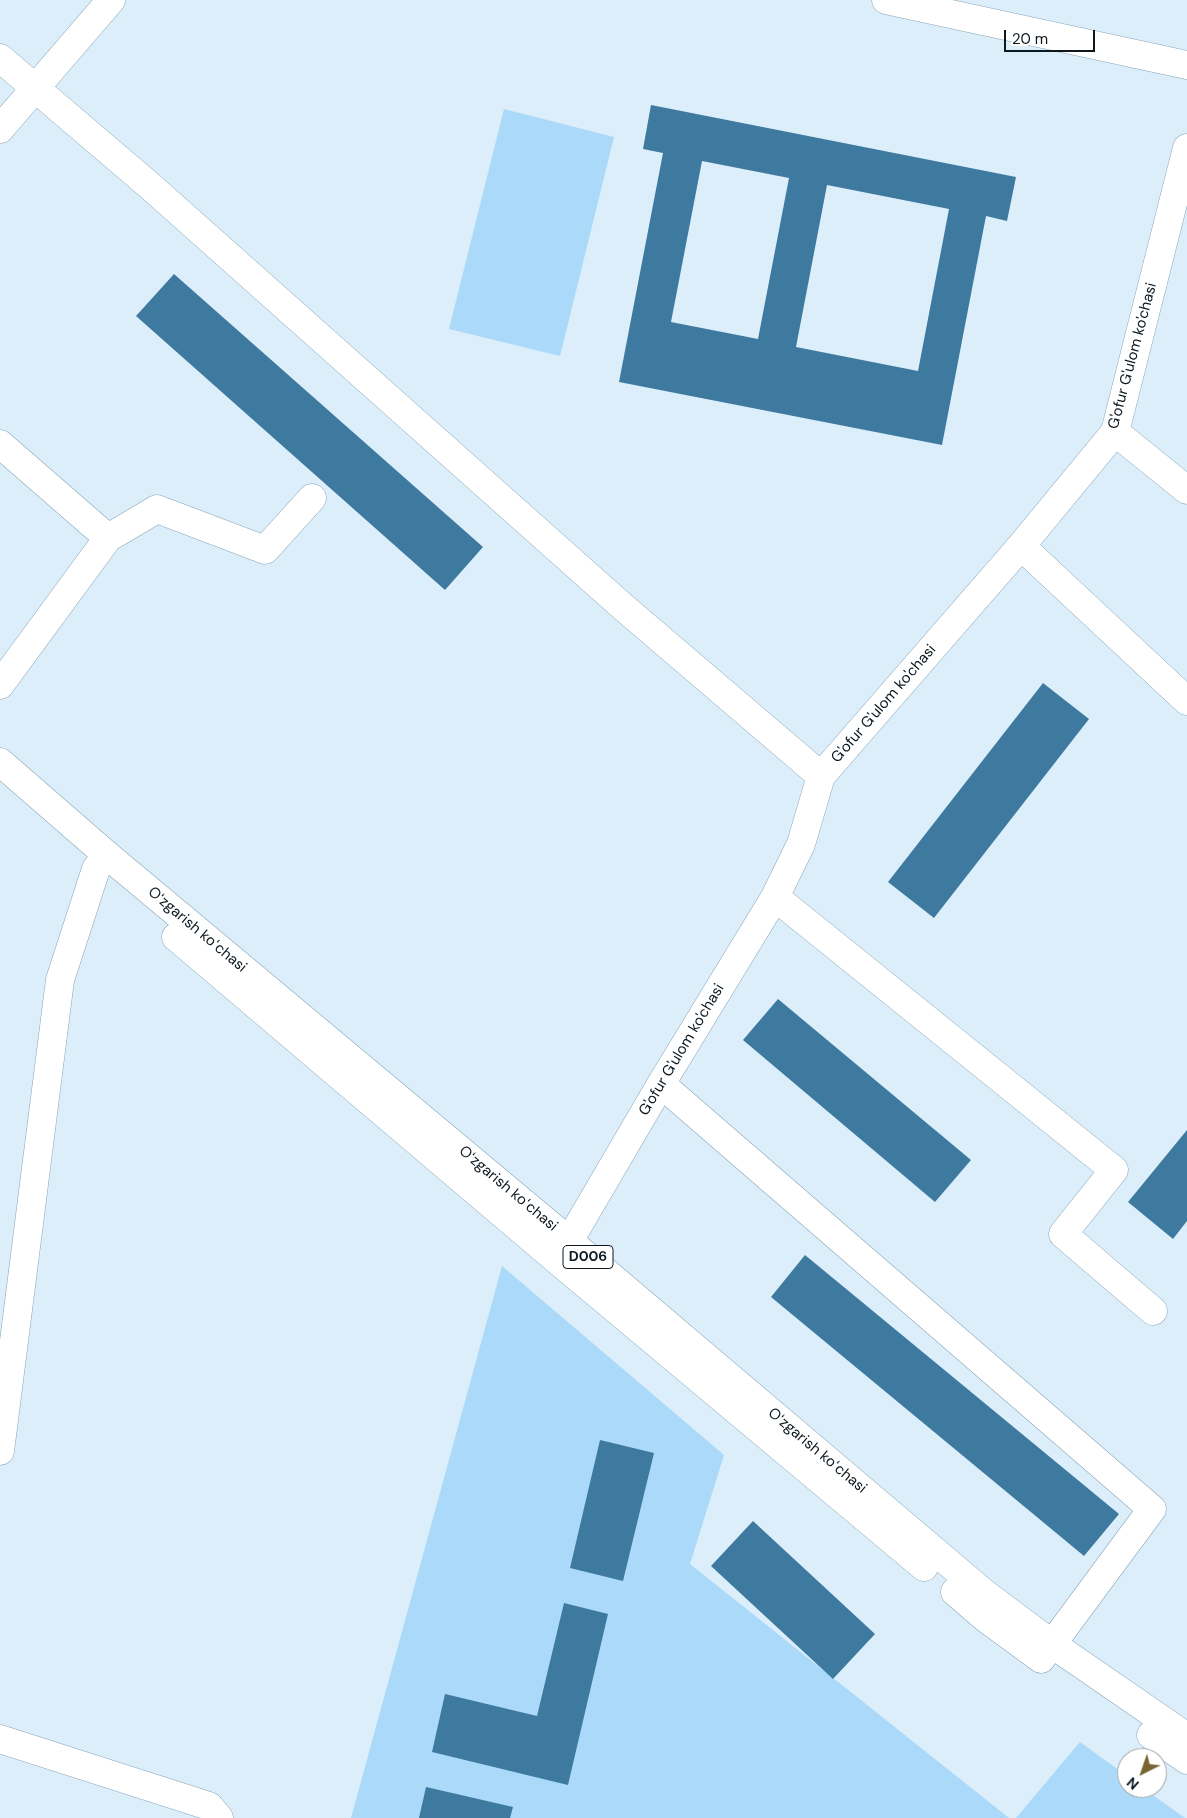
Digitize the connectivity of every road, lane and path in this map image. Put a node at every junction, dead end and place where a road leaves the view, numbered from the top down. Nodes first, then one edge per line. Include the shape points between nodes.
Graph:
1 (111, 0) edge
2 (886, 0) edge
3 (0, 58) edge
4 (1187, 65) edge
5 (36, 88) junction
6 (0, 129) edge
7 (1187, 148) edge
8 (1115, 432) junction
9 (0, 444) edge
10 (1187, 490) edge
11 (312, 498) dead end
12 (108, 538) junction
13 (1021, 546) junction
14 (0, 685) edge
15 (1187, 701) edge
16 (0, 762) edge
17 (821, 776) junction
18 (0, 787) edge
19 (101, 862) junction
20 (775, 898) junction
21 (660, 1084) junction
22 (564, 1251) junction
23 (1153, 1311) dead end
24 (0, 1450) edge
25 (1046, 1651) junction
26 (1187, 1737) edge
27 (0, 1739) edge
28 (1187, 1760) edge
29 (220, 1818) edge

1 - 5 street
2 - 4 street
3 - 5 street
5 - 6 street
5 - 17 street via 622,606
7 - 8 street, G'ofur G'ulom ko'chasi
8 - 10 street
8 - 13 street, G'ofur G'ulom ko'chasi
9 - 12 street
11 - 12 street via 264,550 157,509
12 - 14 street
13 - 15 street
13 - 17 street, G'ofur G'ulom ko'chasi
16 - 19 street, Oʻzgarish koʻchasi / D006
17 - 20 street, G'ofur G'ulom ko'chasi via 801,844
18 - 19 street, Oʻzgarish koʻchasi / D006
19 - 22 street, Oʻzgarish koʻchasi / D006
19 - 24 street via 60,980
20 - 21 street, G'ofur G'ulom ko'chasi
20 - 23 street via 1114,1170 1064,1234
21 - 22 street, G'ofur G'ulom ko'chasi
21 - 25 street via 1152,1509
22 - 25 street, Oʻzgarish koʻchasi / D006 via 984,1617
25 - 26 street, Oʻzgarish koʻchasi / D006
25 - 28 street, Oʻzgarish koʻchasi / D006
27 - 29 street via 208,1806

